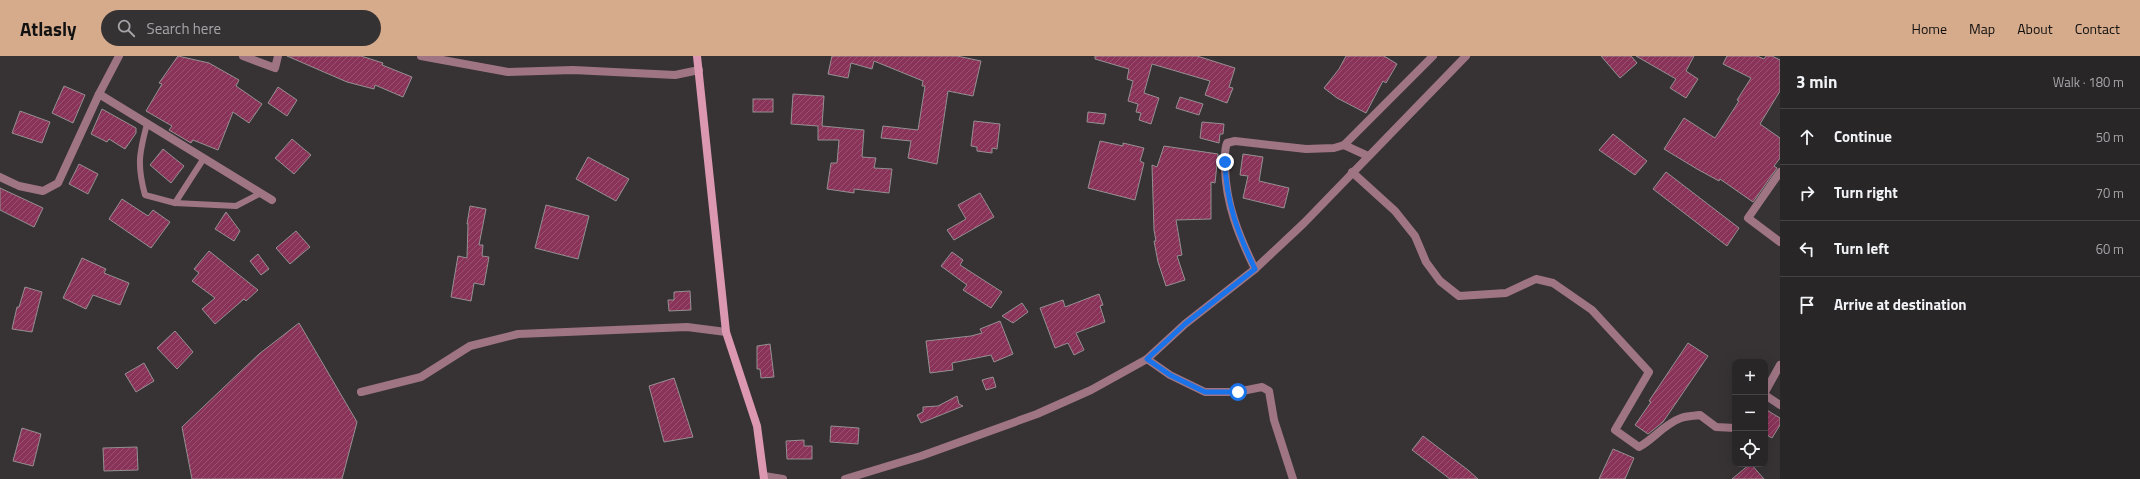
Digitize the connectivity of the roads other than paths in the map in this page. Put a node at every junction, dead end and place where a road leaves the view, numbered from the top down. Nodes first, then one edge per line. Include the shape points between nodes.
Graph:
1 (119, 56) edge
2 (243, 56) edge
3 (278, 56) edge
4 (422, 56) edge
5 (697, 56) edge
6 (1433, 56) edge
7 (1466, 56) edge
8 (699, 70) junction
9 (99, 94) junction
10 (147, 124) junction
11 (1344, 145) junction
12 (1368, 156) junction
13 (204, 158) junction
14 (1352, 172) junction
15 (1780, 172) edge
16 (0, 178) edge
17 (261, 193) junction
18 (272, 200) dead end
19 (175, 203) junction
20 (1780, 242) edge
21 (1255, 269) junction
22 (726, 332) junction
23 (1147, 359) junction
24 (1780, 365) edge
25 (1768, 388) edge
26 (361, 392) dead end
27 (1766, 395) edge
28 (1780, 405) edge
29 (1732, 428) edge
30 (764, 477) edge
31 (783, 479) edge
32 (845, 479) edge
33 (1294, 479) edge

1 - 9 street
2 - 3 street via 275,68
4 - 8 street via 508,72 573,70 675,75
5 - 8 main road
6 - 11 street
7 - 12 street
8 - 22 main road
9 - 10 street
9 - 16 street via 58,183 43,191 19,186
10 - 13 street
10 - 19 lane via 139,159 139,172 145,195
11 - 12 street
11 - 21 street via 1306,149 1235,141 1227,143 1225,185 1229,204 1237,230
12 - 14 street
13 - 17 street
13 - 19 lane
14 - 21 street
14 - 29 street via 1395,211 1415,236 1426,262 1440,281 1459,296 1506,293 1536,280 1553,283 1592,310 1649,372 1615,430 1639,447 1652,441 1661,430 1681,418 1700,415 1716,427
15 - 20 street via 1748,218
17 - 18 street
17 - 19 lane via 236,206
21 - 23 street via 1185,324
22 - 26 street via 687,327 518,334 470,346 421,378
22 - 30 main road via 757,426
23 - 32 street via 1091,390 1038,414 922,456
23 - 33 street via 1170,375 1205,392 1238,392 1262,387 1269,390 1274,420
24 - 25 street
27 - 28 street
30 - 31 street

